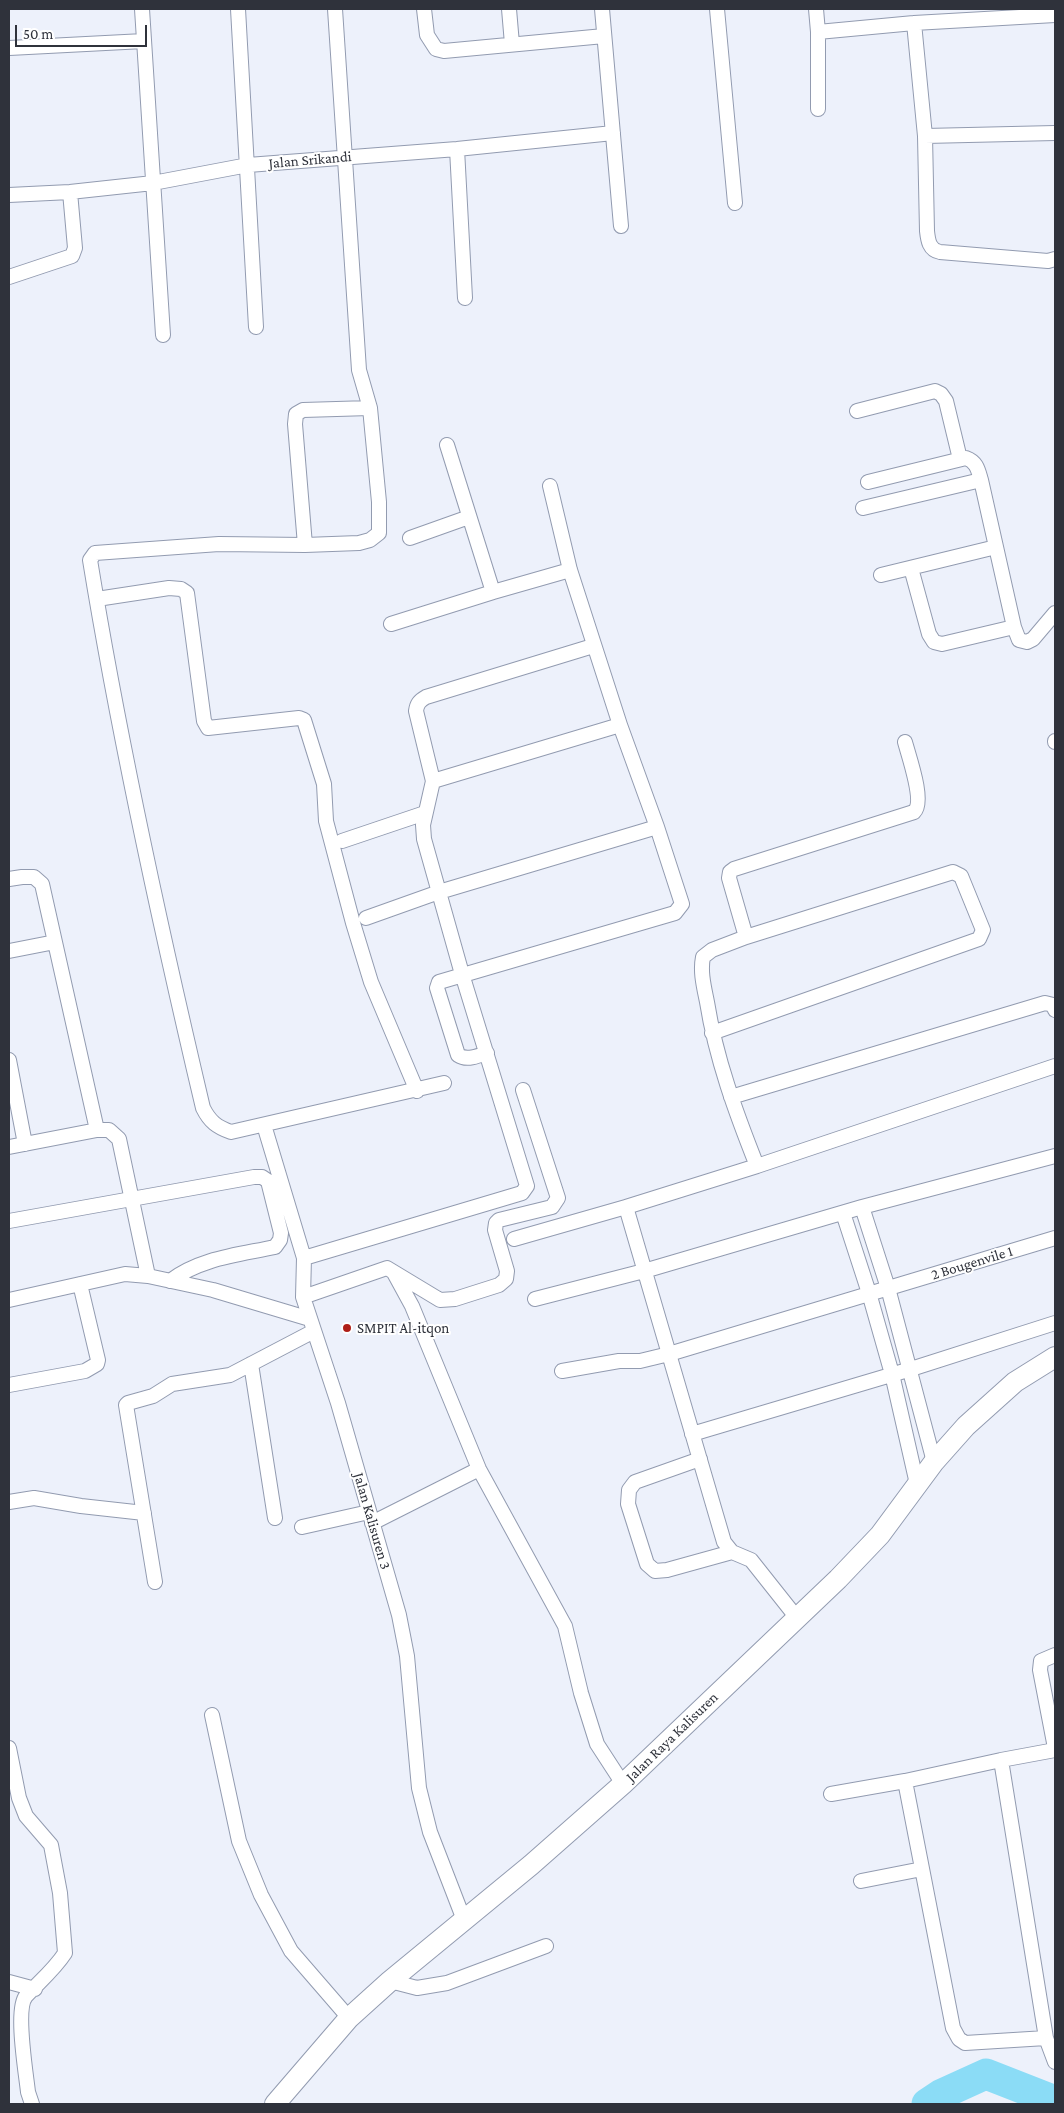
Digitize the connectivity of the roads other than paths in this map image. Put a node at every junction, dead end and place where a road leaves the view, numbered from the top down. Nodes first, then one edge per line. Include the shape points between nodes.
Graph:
1 (142, 9) edge
2 (238, 9) edge
3 (335, 9) edge
4 (424, 9) edge
5 (510, 9) edge
6 (602, 9) edge
7 (717, 9) edge
8 (816, 9) edge
9 (1055, 14) edge
10 (914, 23) junction
11 (818, 32) junction
12 (604, 36) junction
13 (144, 42) junction
14 (512, 44) junction
15 (9, 48) edge
16 (818, 109) dead end
17 (613, 133) junction
18 (1055, 133) edge
19 (925, 136) junction
20 (457, 149) junction
21 (345, 157) junction
22 (248, 165) junction
23 (153, 182) junction
24 (70, 192) junction
25 (9, 195) edge
26 (735, 203) dead end
27 (621, 226) dead end
28 (1055, 259) edge
29 (9, 277) edge
30 (465, 298) dead end
31 (256, 327) dead end
32 (163, 335) dead end
33 (370, 408) junction
34 (857, 411) dead end
35 (448, 445) dead end
36 (960, 459) junction
37 (981, 480) junction
38 (868, 482) dead end
39 (550, 486) dead end
40 (863, 508) dead end
41 (469, 517) junction
42 (410, 538) dead end
43 (305, 545) junction
44 (996, 547) junction
45 (911, 568) junction
46 (570, 570) junction
47 (881, 575) dead end
48 (493, 592) junction
49 (96, 599) junction
50 (1055, 612) edge
51 (391, 624) dead end
52 (1014, 627) junction
53 (593, 646) junction
54 (620, 725) junction
55 (905, 742) dead end
56 (433, 781) junction
57 (425, 813) junction
58 (657, 827) junction
59 (342, 841) dead end
60 (9, 880) edge
61 (439, 892) junction
62 (366, 918) dead end
63 (746, 937) junction
64 (55, 942) junction
65 (9, 951) edge
66 (462, 974) junction
67 (1055, 1010) edge
68 (712, 1033) junction
69 (486, 1053) junction
70 (9, 1060) edge
71 (1055, 1066) edge
72 (444, 1084) dead end
73 (523, 1090) dead end
74 (417, 1091) junction
75 (731, 1097) junction
76 (264, 1125) junction
77 (98, 1130) junction
78 (25, 1144) junction
79 (9, 1147) edge
80 (1055, 1156) edge
81 (757, 1166) junction
82 (133, 1199) junction
83 (626, 1206) junction
84 (862, 1207) junction
85 (844, 1213) junction
86 (9, 1222) edge
87 (1055, 1238) edge
88 (514, 1239) dead end
89 (304, 1258) junction
90 (644, 1271) junction
91 (394, 1273) junction
92 (148, 1276) junction
93 (170, 1281) junction
94 (80, 1284) junction
95 (888, 1288) junction
96 (869, 1293) junction
97 (303, 1298) junction
98 (535, 1299) dead end
99 (9, 1300) edge
100 (1055, 1323) edge
101 (312, 1325) junction
102 (669, 1354) junction
103 (1055, 1357) edge
104 (251, 1364) junction
105 (911, 1369) junction
106 (562, 1371) dead end
107 (892, 1374) junction
108 (9, 1385) edge
109 (692, 1434) junction
110 (700, 1459) junction
111 (934, 1462) junction
112 (479, 1469) junction
113 (917, 1484) junction
114 (9, 1502) edge
115 (144, 1513) junction
116 (370, 1517) junction
117 (275, 1518) dead end
118 (302, 1527) dead end
119 (732, 1552) junction
120 (154, 1582) dead end
121 (797, 1618) junction
122 (1055, 1655) edge
123 (212, 1715) dead end
124 (9, 1748) edge
125 (1055, 1748) edge
126 (1001, 1760) junction
127 (905, 1782) junction
128 (623, 1784) junction
129 (831, 1794) dead end
130 (922, 1869) junction
131 (862, 1881) dead end
132 (464, 1920) junction
133 (546, 1946) dead end
134 (390, 1981) junction
135 (9, 1982) edge
136 (35, 1989) junction
137 (349, 2018) junction
138 (1046, 2038) junction
139 (1055, 2062) edge
140 (32, 2104) edge
141 (275, 2104) edge

1 - 13 street
2 - 22 street
3 - 21 street
4 - 14 street via 427,35 436,49 444,51
5 - 14 street
6 - 12 street
7 - 26 street
8 - 11 street
9 - 10 street
10 - 11 street
10 - 19 street
11 - 16 street
12 - 14 street
12 - 17 street
13 - 15 street
13 - 23 street
17 - 20 street, Jalan Srikandi
17 - 27 street
18 - 19 street
19 - 28 street via 927,231 934,251
20 - 21 street, Jalan Srikandi
20 - 30 street
21 - 22 street, Jalan Srikandi
21 - 33 street via 359,370
22 - 23 street, Jalan Srikandi
22 - 31 street
23 - 24 street, Jalan Srikandi
23 - 32 street
24 - 25 street, Jalan Srikandi
24 - 29 street via 75,248 70,257
33 - 43 street via 379,533 359,543
33 - 43 street via 303,410 296,414
34 - 36 street via 935,392 941,394 946,401
35 - 41 street
36 - 37 street via 973,460
36 - 38 street
37 - 40 street
37 - 44 street
39 - 46 street
41 - 42 street
41 - 48 street
43 - 49 street via 218,544 95,553 90,560
44 - 45 street
44 - 52 street
45 - 47 street
45 - 52 street via 934,642 942,644
46 - 48 street
46 - 53 street
48 - 51 street
49 - 74 street via 169,588 186,593 204,721 208,728 304,720 324,784 326,821 353,923 371,982
49 - 76 street via 173,982 203,1108 219,1128 231,1132
50 - 52 street via 1027,642 1019,640
53 - 54 street
53 - 56 street via 419,701 416,712
54 - 56 street
54 - 58 street
55 - 63 street via 918,793 914,812 730,872
56 - 57 street
57 - 59 street
57 - 61 street via 424,839
58 - 61 street
58 - 66 street via 682,904 675,913
60 - 64 street via 34,877 42,884
61 - 62 street
61 - 66 street
63 - 68 street via 712,950 703,957 701,968
63 - 68 street via 953,872 961,876 983,930 979,939
64 - 65 street
64 - 77 street
66 - 69 street
66 - 69 street via 437,985 458,1055 463,1058
67 - 75 street via 1053,1005 1045,1003
68 - 75 street
69 - 89 street via 526,1179 527,1186 522,1193
70 - 78 street
71 - 81 street
72 - 74 street
73 - 91 street via 558,1198 552,1207 496,1223 495,1230 507,1271 506,1280 482,1291 440,1300
74 - 76 street
75 - 81 street
76 - 89 street, Jalan Kalisuren 3
77 - 78 street
77 - 82 street via 109,1130 119,1139
78 - 79 street
80 - 84 street
81 - 83 street
82 - 86 street
82 - 92 street
82 - 93 street via 254,1177 268,1181 282,1233 275,1247 199,1263
83 - 88 street
83 - 90 street
84 - 85 street
84 - 95 street
85 - 90 street
85 - 96 street
87 - 95 street, 2 Bougenvile 1
89 - 97 street, Jalan Kalisuren 3
90 - 98 street
90 - 102 street
91 - 97 street via 387,1268 378,1270
91 - 112 street via 412,1306
92 - 93 street
92 - 94 street via 125,1274
93 - 101 street via 213,1290
94 - 99 street
94 - 108 street via 97,1364 86,1371
95 - 96 street, 2 Bougenvile 1
95 - 105 street
96 - 102 street, 2 Bougenvile 1
96 - 107 street
97 - 101 street, Jalan Kalisuren 3
100 - 105 street
101 - 104 street
101 - 116 street, Jalan Kalisuren 3 via 336,1395
102 - 106 street, 2 Bougenvile 1
102 - 109 street
103 - 111 main road, Jalan Raya Kalisuren via 1015,1382 966,1426
104 - 115 street via 230,1375 172,1384 153,1396 128,1402
104 - 117 street
105 - 107 street
105 - 111 street
107 - 109 street
107 - 113 street
109 - 110 street
110 - 119 street via 724,1542
110 - 119 street via 635,1482 628,1490 628,1504 648,1564 655,1571 667,1570
111 - 113 main road, Jalan Raya Kalisuren
112 - 116 street
112 - 128 street via 565,1626 597,1744
113 - 121 main road, Jalan Raya Kalisuren via 880,1534
114 - 115 street via 34,1498
115 - 120 street
116 - 118 street
116 - 132 street, Jalan Kalisuren 3 via 399,1615 407,1656 419,1788 430,1832
119 - 121 street via 751,1560
121 - 128 main road, Jalan Raya Kalisuren
122 - 125 street via 1042,1661 1040,1670
123 - 137 street via 239,1841 261,1895 291,1951
124 - 136 street via 26,1816 51,1845 60,1893 66,1954
125 - 126 street
126 - 127 street
126 - 138 street
127 - 129 street
127 - 130 street
128 - 132 main road, Jalan Raya Kalisuren
130 - 131 street
130 - 138 street via 952,2028 958,2039 965,2043
132 - 134 main road, Jalan Raya Kalisuren
133 - 134 street via 447,1983 417,1988
134 - 137 main road, Jalan Raya Kalisuren
135 - 136 street
136 - 140 street via 25,1998 20,2014
137 - 141 main road, Jalan Raya Kalisuren
138 - 139 street

